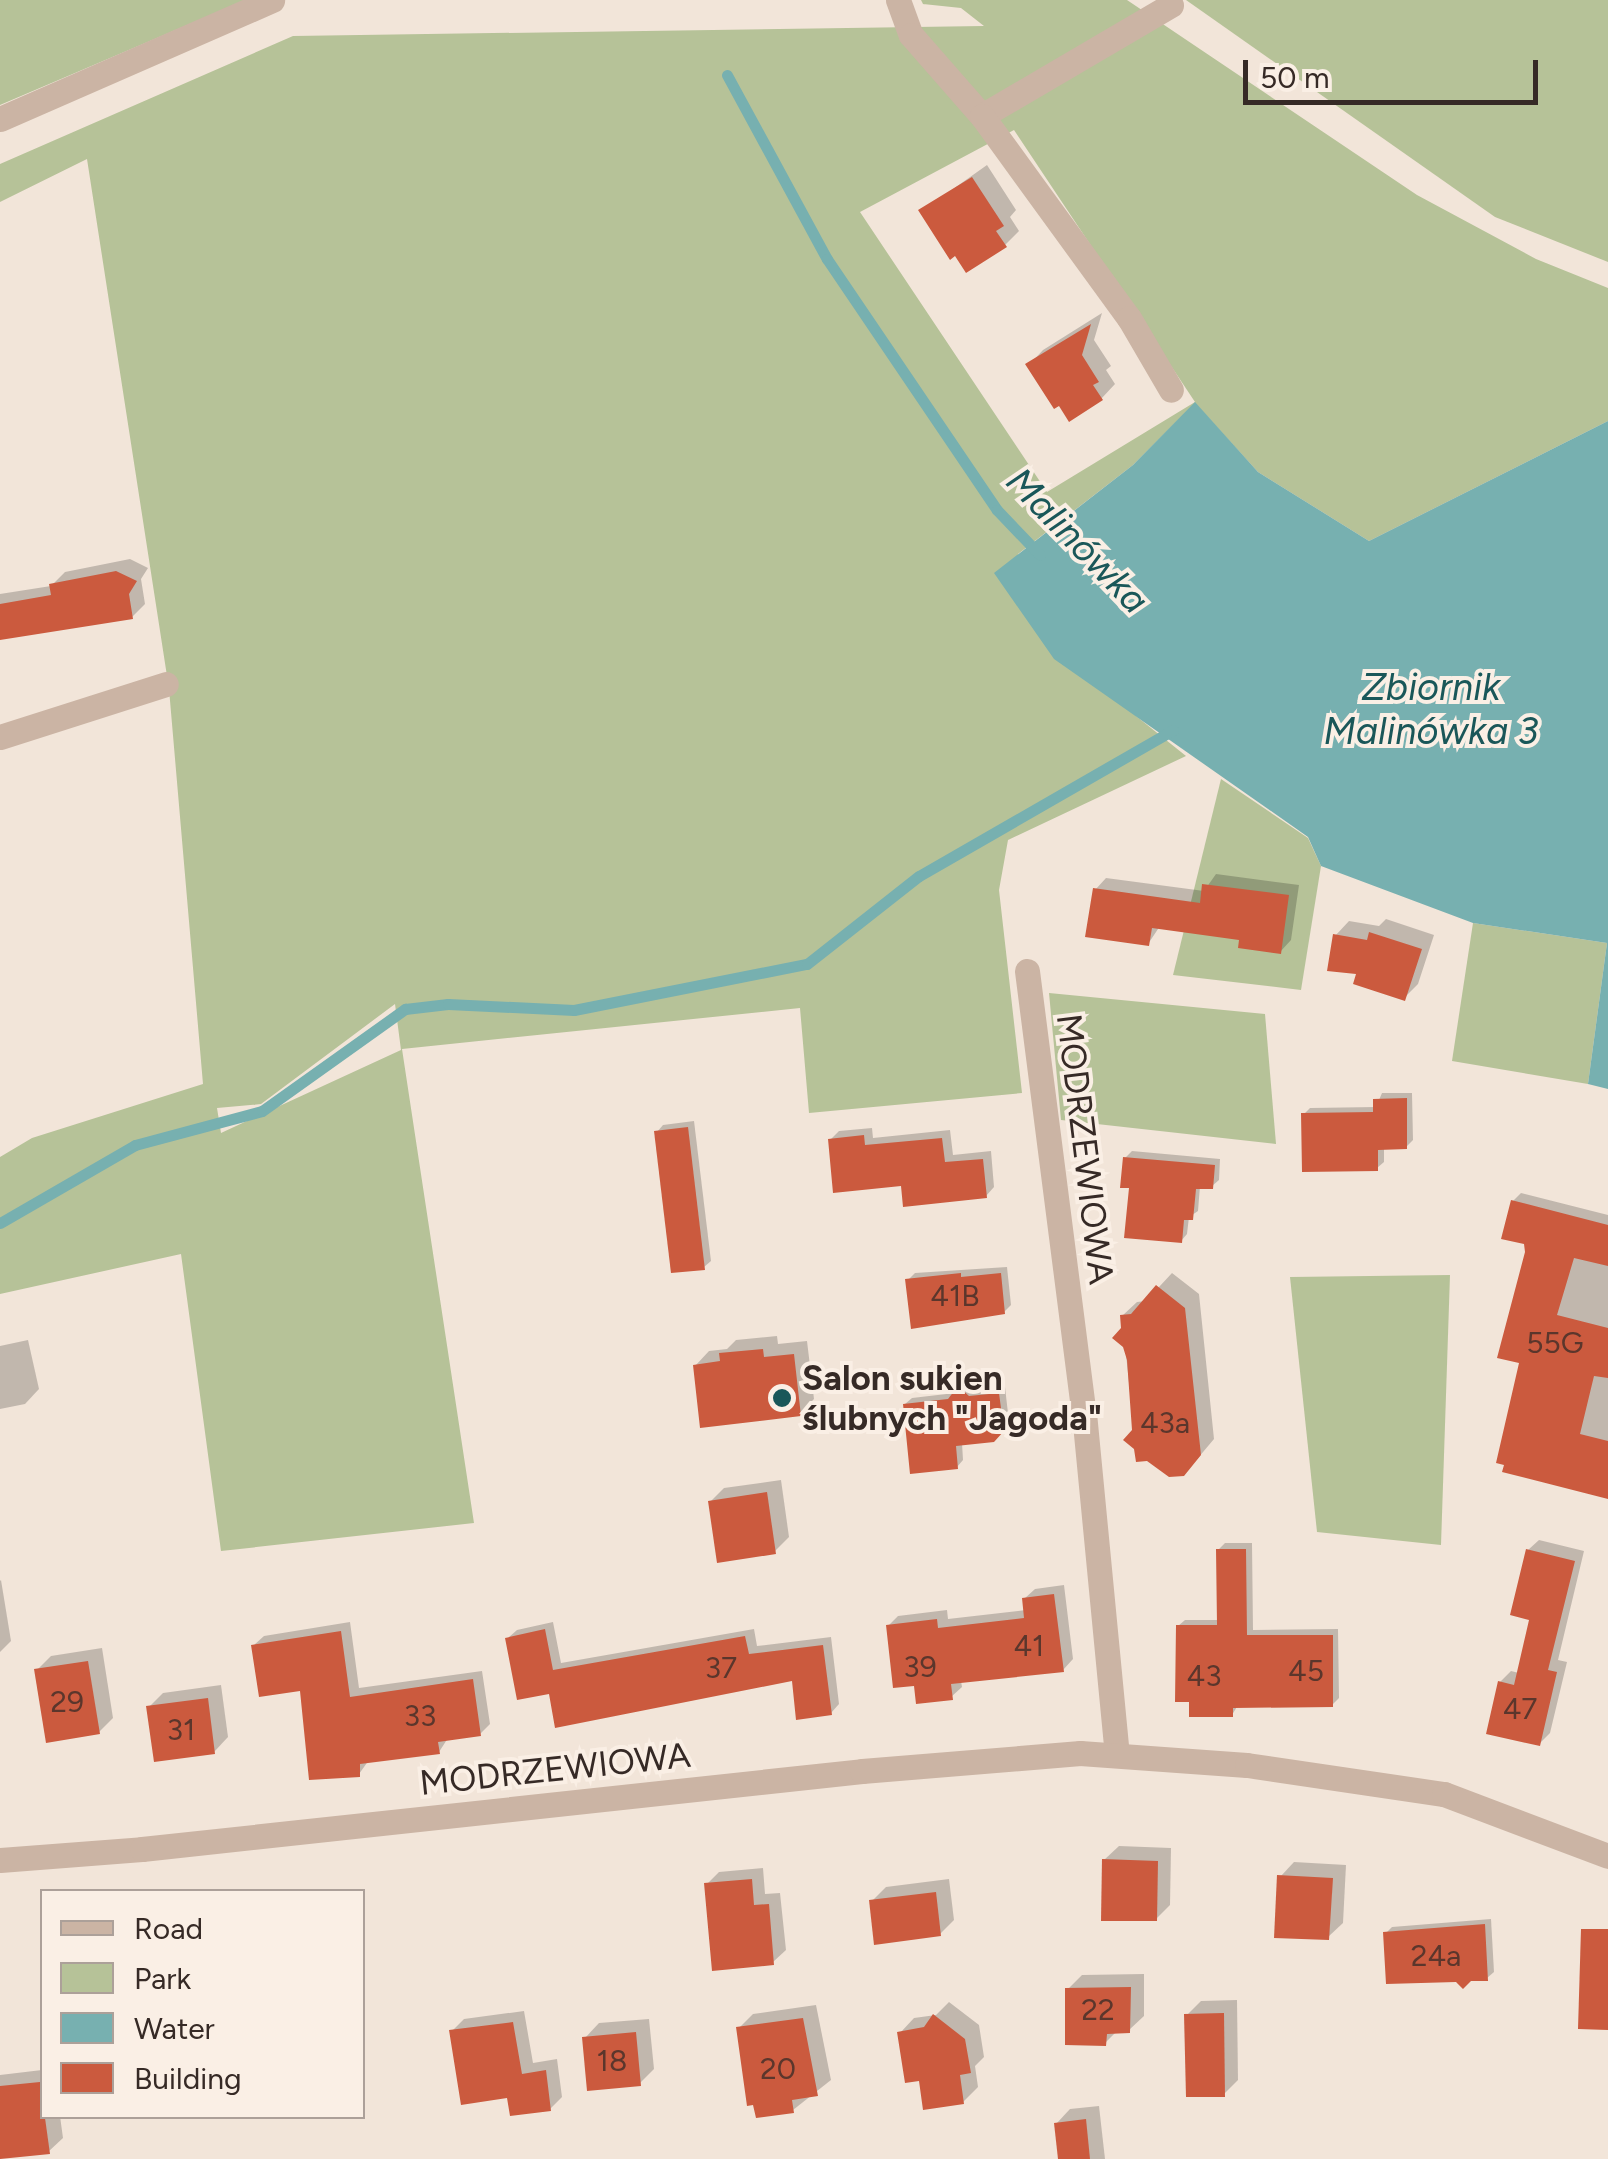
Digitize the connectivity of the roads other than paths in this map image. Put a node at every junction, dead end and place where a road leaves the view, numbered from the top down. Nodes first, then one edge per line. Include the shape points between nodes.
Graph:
1 (272, 0) edge
2 (899, 4) edge
3 (1171, 6) dead end
4 (982, 116) junction
5 (0, 119) edge
6 (1171, 390) dead end
7 (166, 684) dead end
8 (0, 737) edge
9 (1028, 971) dead end
10 (1117, 1754) junction
11 (1608, 1856) edge
12 (0, 1860) edge

1 - 5 street
2 - 4 street via 911,35
3 - 4 street
4 - 6 street via 1128,318
7 - 8 street
9 - 10 street, MODRZEWIOWA via 1084,1413
10 - 11 street, MODRZEWIOWA via 1444,1794
10 - 12 street, MODRZEWIOWA via 904,1767

